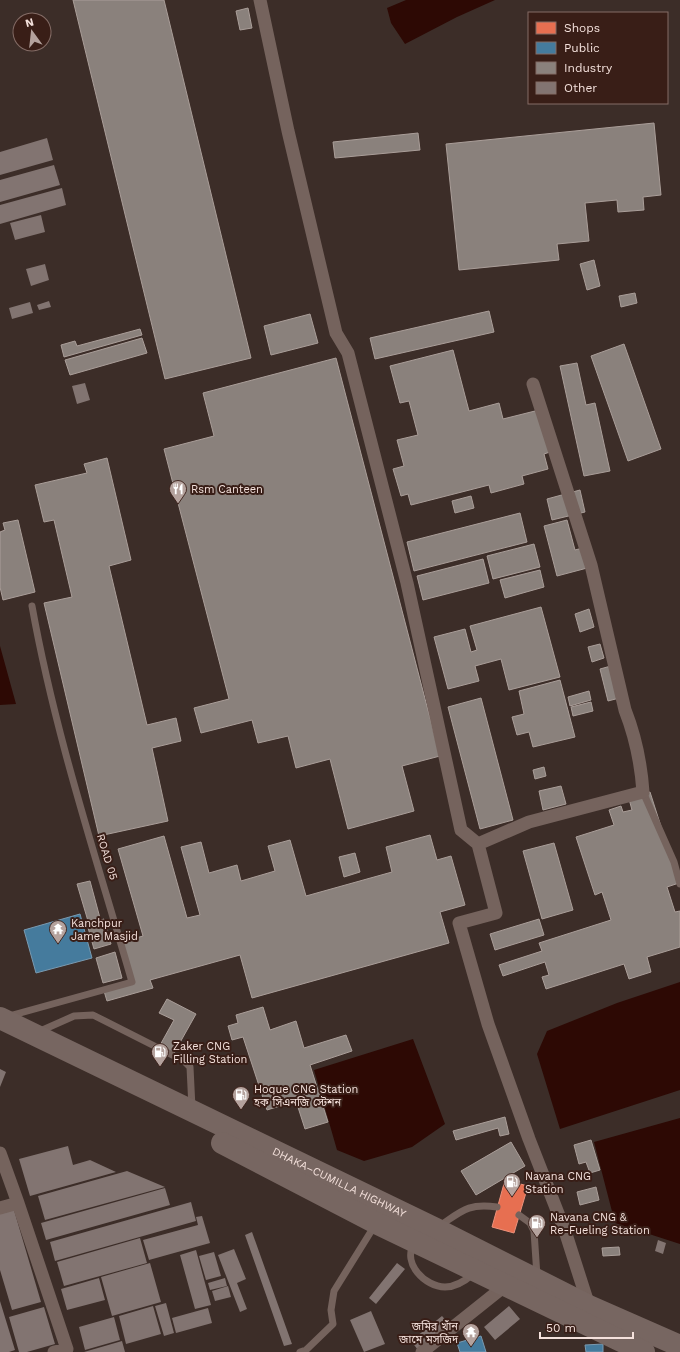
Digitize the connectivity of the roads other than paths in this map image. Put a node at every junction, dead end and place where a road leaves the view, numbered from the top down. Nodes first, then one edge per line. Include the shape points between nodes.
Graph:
1 (260, 0) edge
2 (533, 384) dead end
3 (32, 606) dead end
4 (643, 792) junction
5 (478, 844) junction
6 (680, 884) edge
7 (0, 1023) edge
8 (33, 1034) junction
9 (192, 1112) junction
10 (0, 1153) edge
11 (18, 1203) junction
12 (498, 1207) dead end
13 (0, 1208) edge
14 (519, 1215) dead end
15 (376, 1223) junction
16 (436, 1229) junction
17 (415, 1242) junction
18 (477, 1271) junction
19 (537, 1279) junction
20 (506, 1285) junction
21 (589, 1306) junction
22 (680, 1346) edge
23 (67, 1350) edge
24 (638, 1351) edge
25 (54, 1352) edge
26 (300, 1352) edge
27 (422, 1352) edge

1 - 5 street via 336,333 348,353 407,583 461,830
2 - 4 street via 591,565 625,710 636,740
3 - 7 lane, ROAD 05 via 39,646 68,764 132,982
4 - 5 street via 529,822
4 - 6 lane via 674,862
5 - 21 street via 496,913 459,923 488,1024 565,1230
7 - 8 highway, DHAKA–CUMILLA HIGHWAY
7 - 15 highway, DHAKA–CUMILLA HIGHWAY
8 - 9 highway, DHAKA–CUMILLA HIGHWAY
8 - 9 lane via 74,1016 93,1014 184,1061 190,1067
9 - 16 highway, DHAKA–CUMILLA HIGHWAY
10 - 11 street
11 - 13 street
11 - 23 street
12 - 16 lane via 468,1207
14 - 19 lane via 530,1223 534,1230
15 - 17 highway, DHAKA–CUMILLA HIGHWAY
15 - 26 lane via 334,1291 331,1310 333,1324 306,1350
16 - 19 highway, DHAKA–CUMILLA HIGHWAY
17 - 18 highway, DHAKA–CUMILLA HIGHWAY
17 - 18 lane via 410,1250 411,1262 415,1270 435,1286 454,1286
18 - 20 highway, DHAKA–CUMILLA HIGHWAY
19 - 21 highway, DHAKA–CUMILLA HIGHWAY
20 - 24 highway, DHAKA–CUMILLA HIGHWAY
20 - 27 street
21 - 22 highway, DHAKA–CUMILLA HIGHWAY
23 - 25 street

